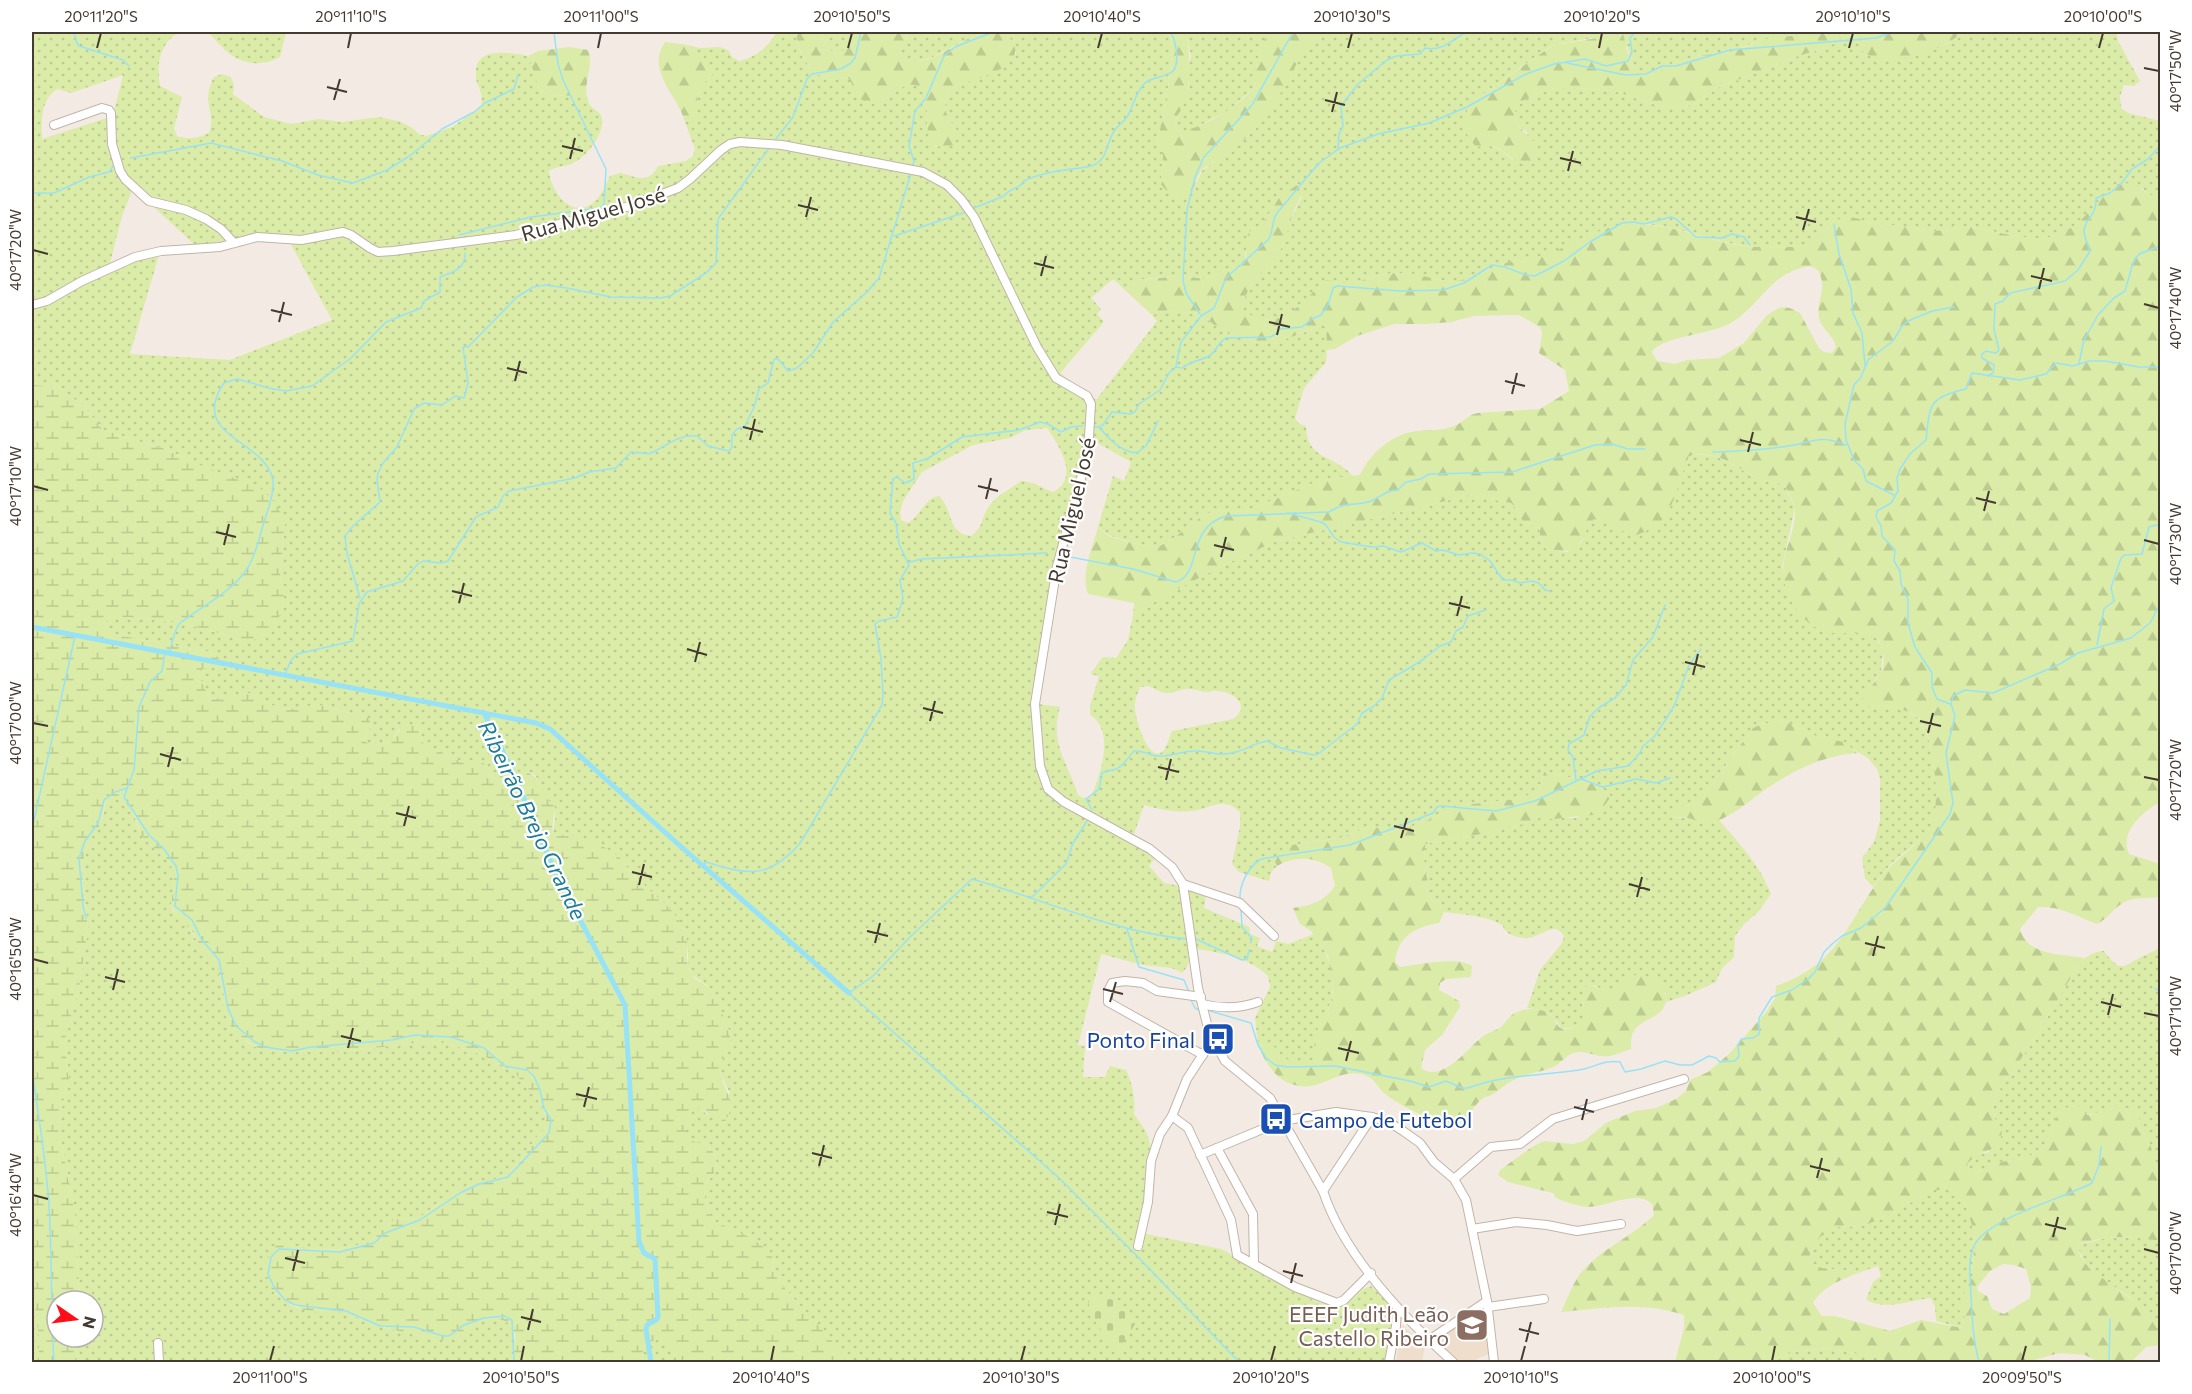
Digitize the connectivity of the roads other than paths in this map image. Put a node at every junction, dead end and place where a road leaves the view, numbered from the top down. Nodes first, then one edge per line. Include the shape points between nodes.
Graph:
1 (54, 125) dead end
2 (234, 243) junction
3 (32, 305) edge
4 (1183, 884) junction
5 (1274, 936) dead end
6 (1201, 1001) junction
7 (1258, 1002) dead end
8 (1214, 1039) junction
9 (1203, 1055) junction
10 (1684, 1079) dead end
11 (1172, 1116) junction
12 (1372, 1117) junction
13 (1282, 1122) junction
14 (1217, 1148) junction
15 (1200, 1155) junction
16 (1454, 1179) junction
17 (1323, 1191) junction
18 (1621, 1224) dead end
19 (1472, 1229) junction
20 (1138, 1246) dead end
21 (1254, 1264) junction
22 (1371, 1274) junction
23 (1544, 1299) dead end
24 (1488, 1304) junction
25 (1397, 1308) junction
26 (1429, 1340) junction
27 (158, 1343) dead end
28 (159, 1362) edge
29 (1389, 1362) edge
30 (1453, 1362) edge
31 (1494, 1362) edge

1 - 2 street via 102,108 109,110 114,155 125,179 149,201 206,219
2 - 3 street via 161,250 135,257
2 - 4 street, Rua Miguel José via 257,237 301,240 343,232 378,252 516,235 630,206 678,188 721,150 740,142 923,172 947,185 974,217 1056,378 1087,396 1091,404 1088,453 1057,566 1035,704 1040,766 1048,789 1162,858
4 - 5 street via 1240,903
4 - 6 street, Rua Miguel José
6 - 7 street via 1219,1008 1242,1008
6 - 8 street, Rua Miguel José
6 - 9 street via 1125,981 1112,983 1107,997 1108,1002
8 - 9 street
8 - 13 street, Rua Miguel José via 1225,1061 1270,1098
9 - 11 street via 1187,1079
10 - 16 street via 1553,1119 1520,1144 1491,1147
11 - 15 street via 1188,1128
11 - 20 street via 1160,1134 1151,1161 1148,1202
12 - 13 street via 1336,1112
12 - 16 street via 1389,1122 1420,1143
12 - 17 street
13 - 14 street
13 - 17 street, Rua Miguel José
14 - 15 street
14 - 21 street via 1253,1214
15 - 21 street via 1231,1220 1237,1256
16 - 19 street via 1466,1200
17 - 22 street, Rua Miguel José via 1328,1207
18 - 19 street via 1577,1231 1516,1222
19 - 24 street
21 - 22 street via 1295,1287 1337,1303
22 - 25 street, Rua Miguel José
23 - 24 street
24 - 26 street
24 - 31 street
25 - 26 street, Rua Miguel José
25 - 29 street
26 - 30 street, Rua Miguel José
27 - 28 street

